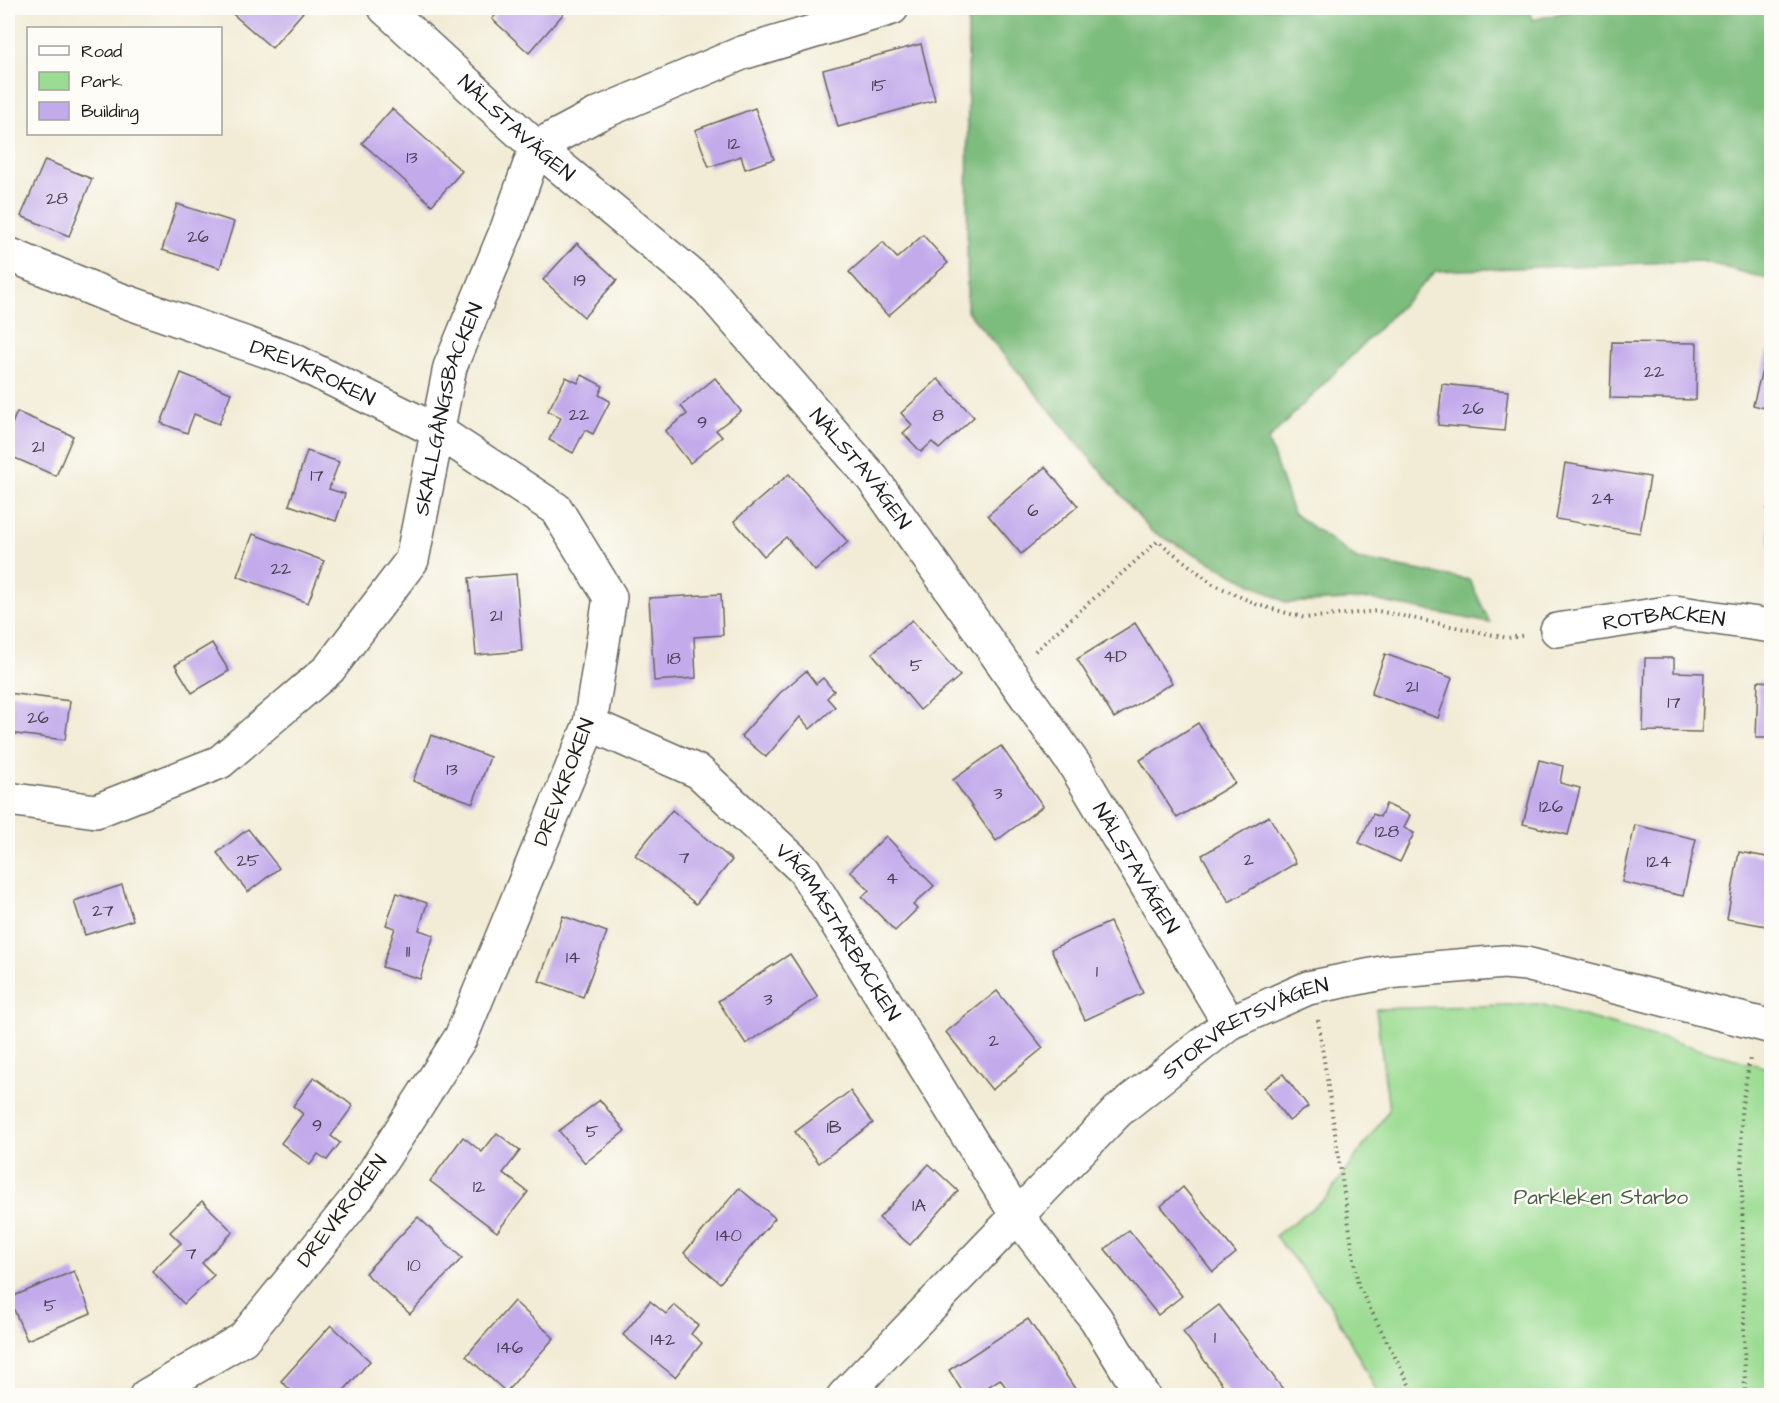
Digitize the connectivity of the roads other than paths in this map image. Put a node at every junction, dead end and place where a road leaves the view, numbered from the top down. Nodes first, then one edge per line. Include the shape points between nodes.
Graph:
1 (385, 8) edge
2 (892, 8) edge
3 (536, 147) junction
4 (8, 254) edge
5 (439, 432) junction
6 (1772, 626) edge
7 (1557, 630) road end
8 (590, 724) junction
9 (8, 798) edge
10 (1229, 1023) junction
11 (1772, 1027) edge
12 (1016, 1214) junction
13 (147, 1395) edge
14 (844, 1395) edge
15 (1143, 1395) edge

1 - 3 street, NÄLSTAVÄGEN
2 - 3 street via 742,53 598,114
3 - 5 street, SKALLGÅNGSBACKEN via 450,367
3 - 10 street, NÄLSTAVÄGEN via 707,288 873,479 1076,767
4 - 5 street, DREVKROKEN via 110,296 293,360
5 - 8 street, DREVKROKEN via 556,509 610,597
5 - 9 street, SKALLGÅNGSBACKEN via 412,560 329,669 311,685 220,762 96,811
6 - 7 street, ROTBACKEN via 1674,612
8 - 12 street, VÄGMÄSTARBACKEN via 699,772 804,870
8 - 13 street, DREVKROKEN via 461,1037 358,1197 243,1339
10 - 11 street, STORVRETSVÄGEN via 1308,988 1387,972 1504,962 1557,970
10 - 12 street, STORVRETSVÄGEN via 1118,1111
12 - 14 street, STORVRETSVÄGEN
12 - 15 street, VÄGMÄSTARBACKEN via 1096,1319

